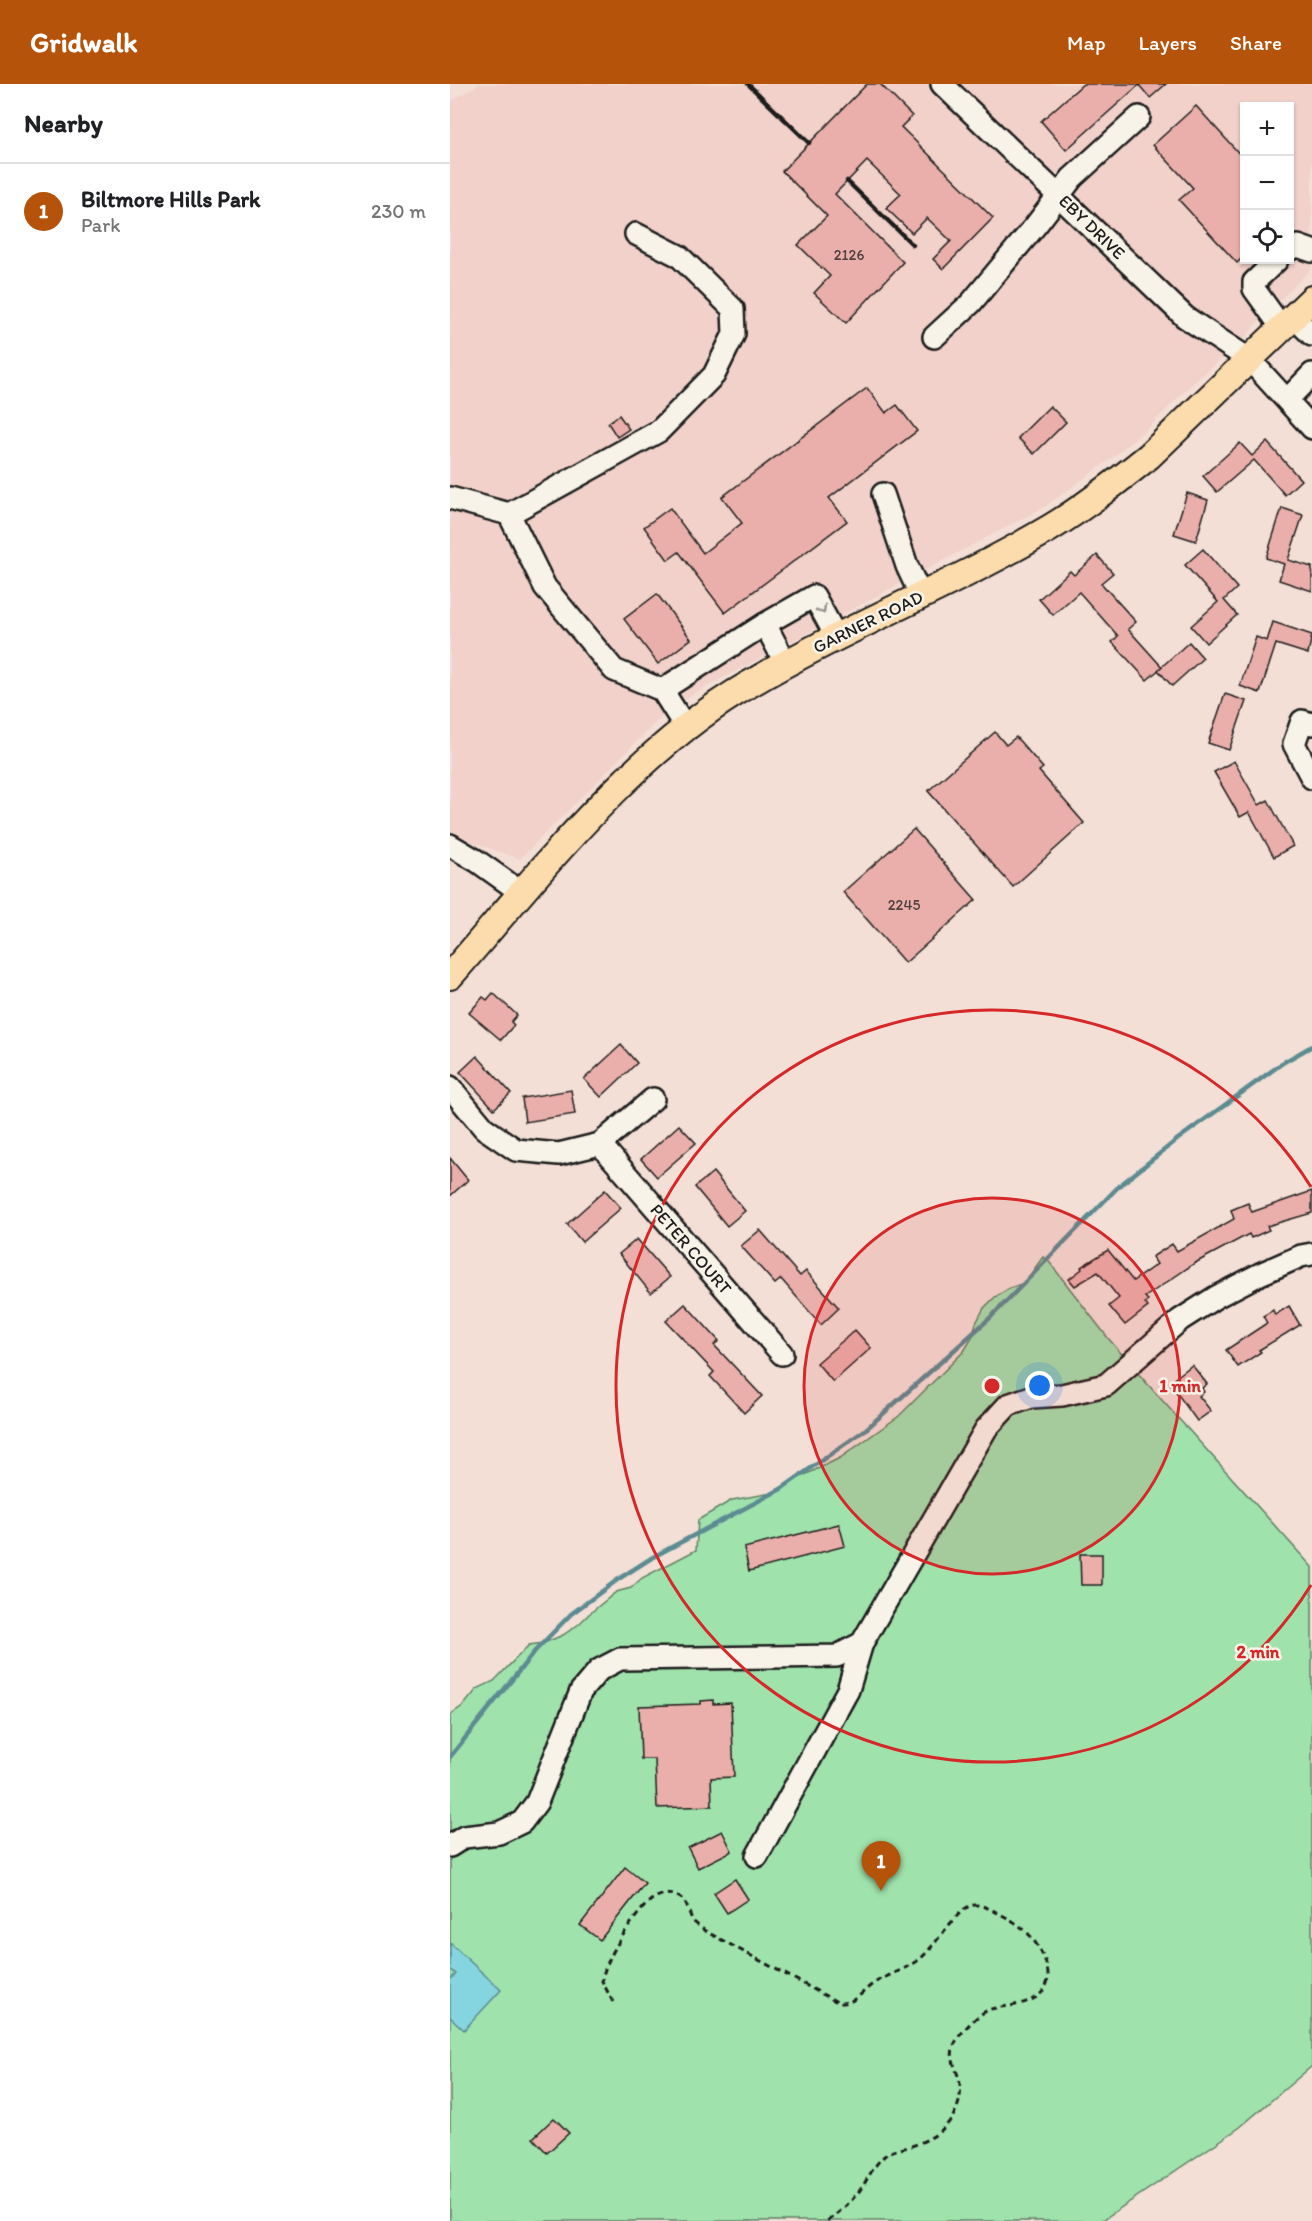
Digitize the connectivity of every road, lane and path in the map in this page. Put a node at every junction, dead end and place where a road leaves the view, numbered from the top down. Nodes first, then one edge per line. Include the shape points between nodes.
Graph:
1 (942, 84) edge
2 (1139, 117) dead end
3 (1058, 195) junction
4 (636, 234) dead end
5 (1294, 248) edge
6 (1312, 250) edge
7 (1273, 264) edge
8 (1312, 298) edge
9 (1288, 322) junction
10 (1312, 335) edge
11 (934, 337) dead end
12 (1250, 360) junction
13 (1311, 378) edge
14 (1287, 400) junction
15 (1312, 428) edge
16 (883, 494) dead end
17 (450, 498) edge
18 (509, 514) junction
19 (921, 596) junction
20 (765, 624) junction
21 (837, 638) junction
22 (786, 664) junction
23 (662, 690) junction
24 (1312, 724) edge
25 (686, 728) junction
26 (1312, 778) edge
27 (450, 845) edge
28 (522, 893) junction
29 (450, 976) edge
30 (450, 1087) edge
31 (653, 1099) dead end
32 (600, 1144) junction
33 (1312, 1254) edge
34 (782, 1354) dead end
35 (862, 1643) junction
36 (450, 1845) edge
37 (757, 1856) dead end
38 (613, 2002) dead end
39 (827, 2221) edge

1 - 3 street, EBY DRIVE
2 - 3 street
3 - 11 street via 971,303
3 - 12 street, EBY DRIVE via 1185,317
4 - 18 street via 680,256 733,309 734,334 714,375 659,431
5 - 6 street
7 - 9 street via 1254,282 1254,289
8 - 9 main road, GARNER ROAD
9 - 10 street
9 - 12 main road, GARNER ROAD
12 - 14 street, EBY DRIVE
12 - 19 main road, GARNER ROAD via 1121,479 1052,527
13 - 14 street
14 - 15 street, EBY DRIVE
16 - 19 street
17 - 18 street
18 - 23 street via 545,587 614,670
19 - 21 main road, GARNER ROAD
20 -> 21 street via 814,596
20 - 22 street
20 - 23 street
21 - 22 main road, GARNER ROAD
22 - 25 main road, GARNER ROAD via 746,686
23 - 25 street
24 - 26 street via 1302,721 1294,744
25 - 28 main road, GARNER ROAD via 609,796
27 - 28 street
28 - 29 main road, GARNER ROAD
30 - 32 street via 484,1128 516,1150 559,1154
31 - 32 street
32 - 34 street, PETER COURT
33 - 35 street via 1260,1274 1216,1297 1180,1320 1106,1385 1062,1395 1030,1397 1008,1405 986,1429
35 - 36 street via 837,1656 620,1659 599,1670 581,1691 537,1802 522,1822 499,1833 464,1837
35 - 37 street via 848,1690
38 - 39 path via 602,1981 606,1966 625,1930 660,1895 683,1899 694,1922 705,1931 846,2004 877,1981 913,1964 969,1906 990,1909 1023,1929 1042,1956 1048,1974 1042,1994 1033,2000 989,2010 965,2029 951,2052 961,2090 951,2121 930,2138 887,2153 848,2205

